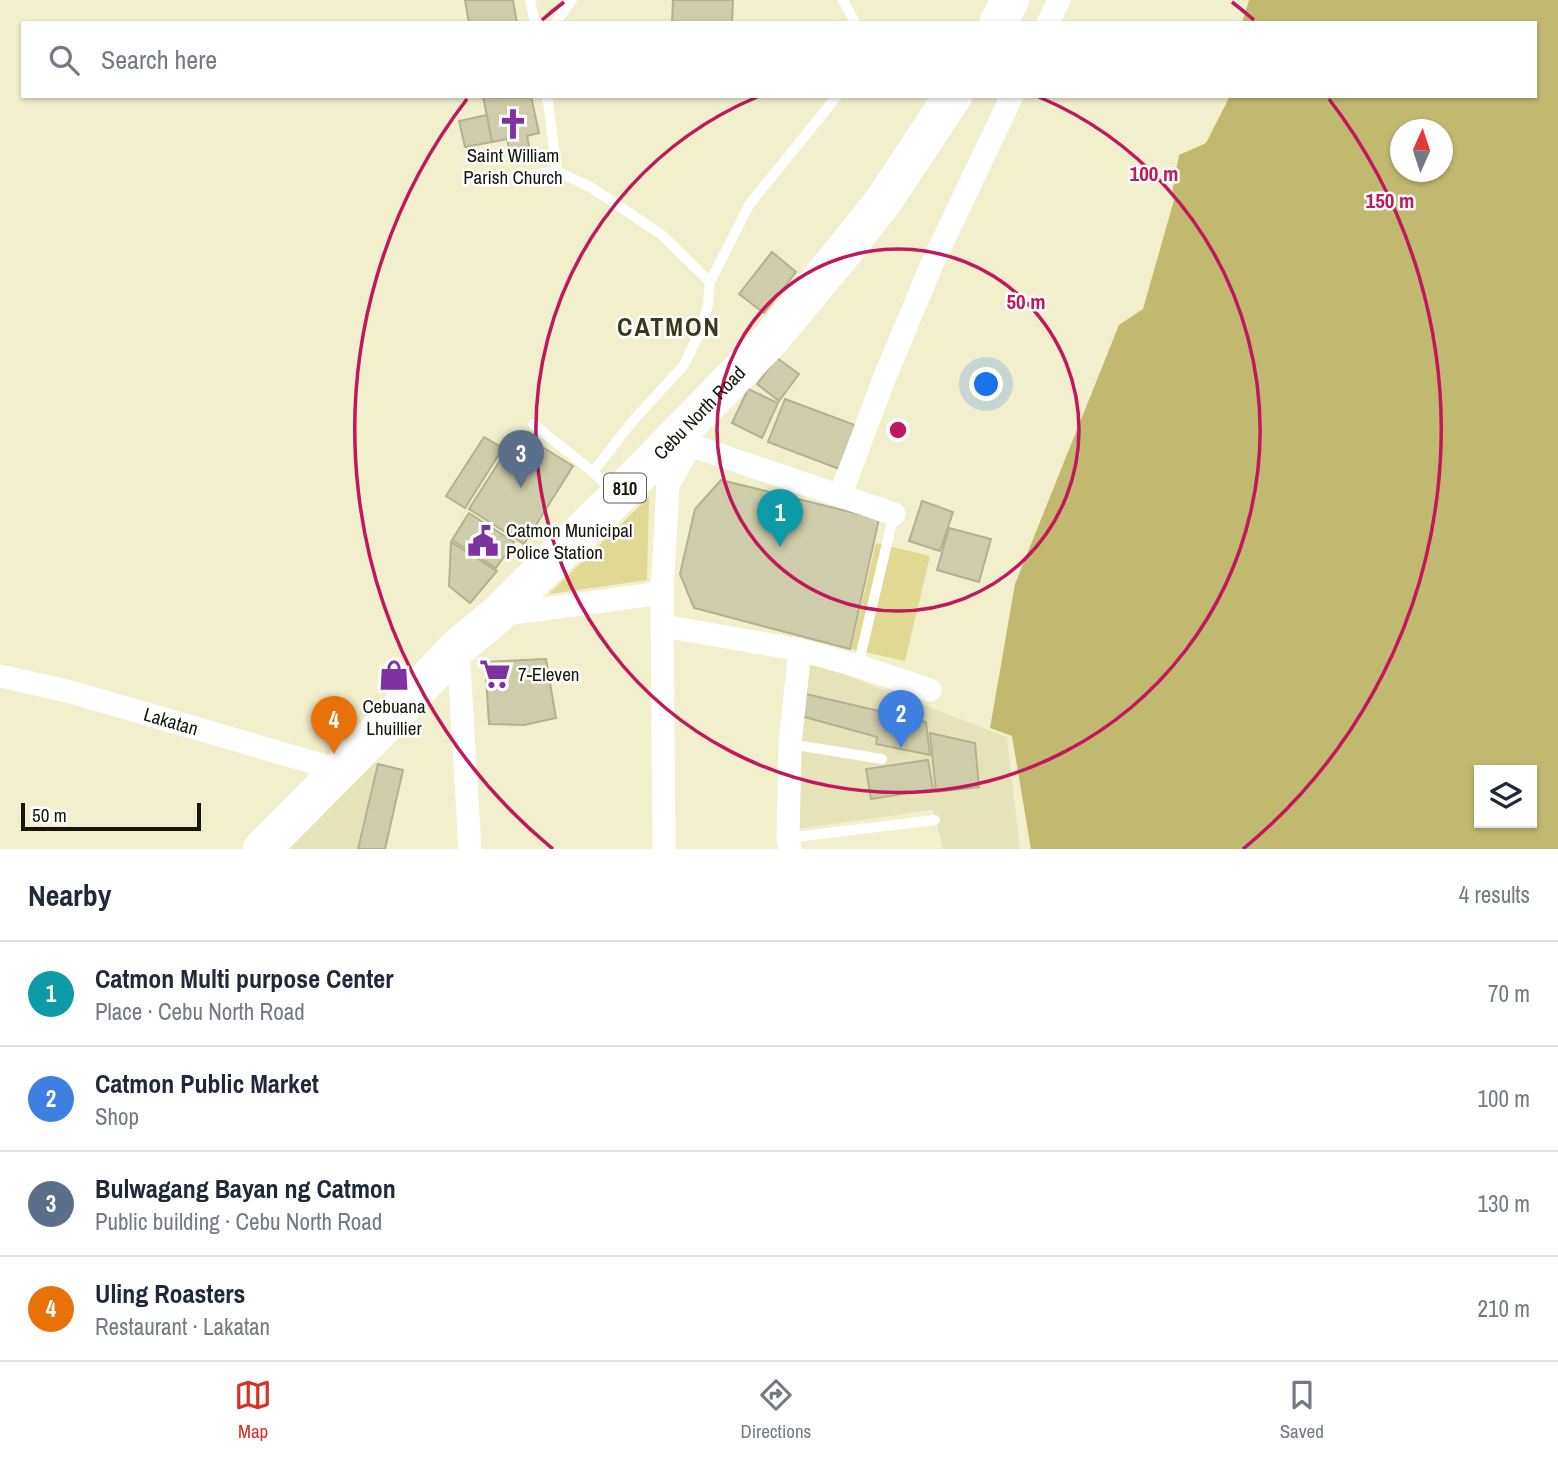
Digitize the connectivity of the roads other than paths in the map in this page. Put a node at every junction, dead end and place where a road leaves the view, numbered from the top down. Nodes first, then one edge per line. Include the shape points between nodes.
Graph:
1 (530, 0) edge
2 (572, 0) edge
3 (843, 0) edge
4 (1010, 0) edge
5 (1059, 0) edge
6 (535, 21) edge
7 (556, 21) edge
8 (854, 21) edge
9 (999, 21) edge
10 (1049, 21) edge
11 (547, 98) edge
12 (835, 98) edge
13 (952, 98) edge
14 (1011, 98) edge
15 (557, 171) junction
16 (517, 177) dead end
17 (710, 282) junction
18 (533, 424) dead end
19 (682, 442) junction
20 (605, 484) junction
21 (840, 496) junction
22 (894, 514) joint
23 (662, 593) junction
24 (498, 615) junction
25 (663, 626) junction
26 (458, 647) junction
27 (800, 650) junction
28 (858, 666) junction
29 (0, 676) edge
30 (930, 690) dead end
31 (790, 744) junction
32 (882, 759) dead end
33 (339, 770) junction
34 (934, 820) dead end
35 (789, 843) edge
36 (262, 849) edge
37 (470, 849) edge
38 (664, 849) edge

1 - 6 lane
2 - 7 lane
3 - 8 lane
4 - 9 highway
5 - 10 street
11 - 15 lane
12 - 17 lane via 749,205
13 - 19 highway, Cebu North Road / 810 via 882,203
14 - 21 street via 932,264
15 - 16 lane
15 - 17 lane via 592,188 662,235
17 - 20 lane via 701,329 684,365 631,423
18 - 20 lane
19 - 20 highway, Cebu North Road / 810
19 - 21 street
19 - 23 street via 668,485
20 - 24 highway, Cebu North Road / 810
21 - 22 street
22 - 28 lane
23 - 24 street
23 - 25 street
24 - 26 highway, Cebu North Road / 810
25 - 27 street
25 - 38 street
26 - 33 highway, Cebu North Road / 810
26 - 37 street
27 - 28 street
27 - 31 street
28 - 30 street
29 - 33 street, Lakatan via 71,692
31 - 32 lane
31 - 35 street
33 - 36 highway, Cebu North Road / 810
34 - 35 lane

